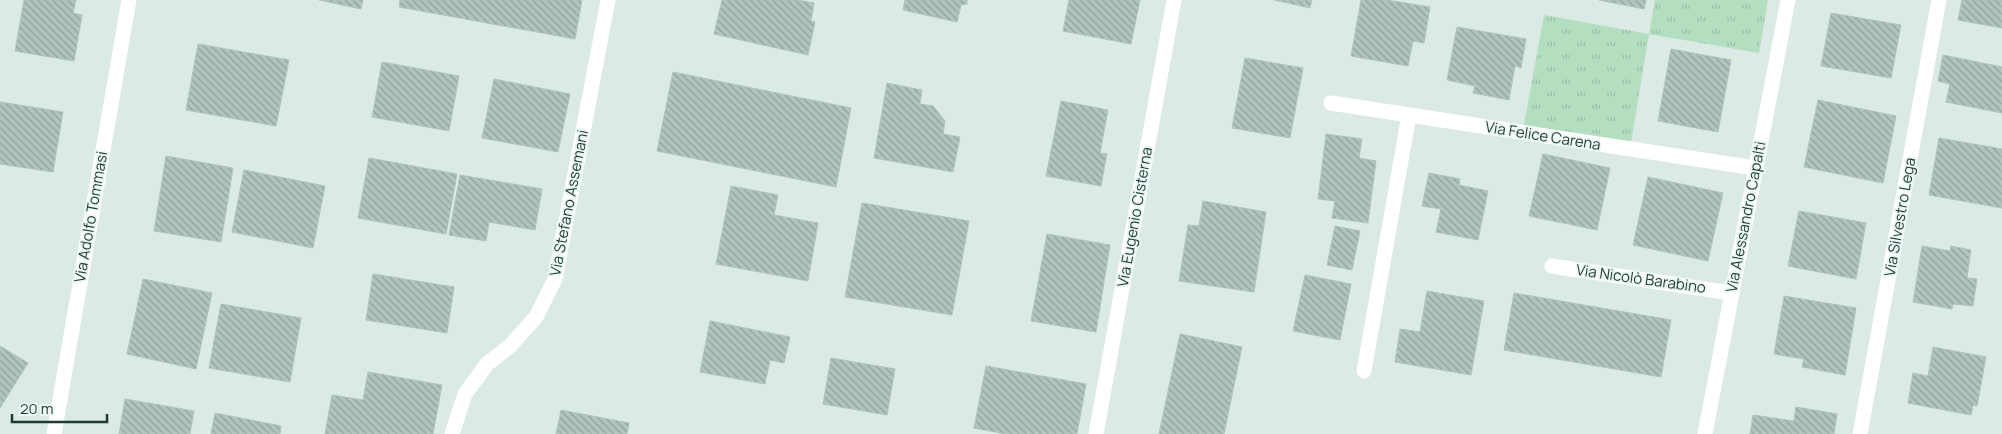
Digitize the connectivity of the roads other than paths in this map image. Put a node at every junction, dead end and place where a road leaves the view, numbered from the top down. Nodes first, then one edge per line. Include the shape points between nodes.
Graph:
1 (129, 0) edge
2 (608, 0) edge
3 (1174, 0) edge
4 (1788, 0) edge
5 (1939, 0) edge
6 (1331, 103) dead end
7 (1409, 115) junction
8 (1755, 168) junction
9 (1552, 266) dead end
10 (1731, 292) junction
11 (1364, 371) dead end
12 (54, 434) edge
13 (452, 434) edge
14 (1096, 434) edge
15 (1705, 434) edge
16 (1860, 434) edge

1 - 12 street, Via Adolfo Tommasi
2 - 13 street, Via Stefano Assemani via 555,279 536,317 510,346 487,364 465,394
3 - 14 street, Via Eugenio Cisterna
4 - 8 street, Via Alessandro Capalti
5 - 16 street, Via Silvestro Lega
6 - 7 street, Via Felice Carena
7 - 8 street, Via Felice Carena
7 - 11 street
8 - 10 street, Via Alessandro Capalti
9 - 10 street, Via Nicolò Barabino
10 - 15 street, Via Alessandro Capalti

